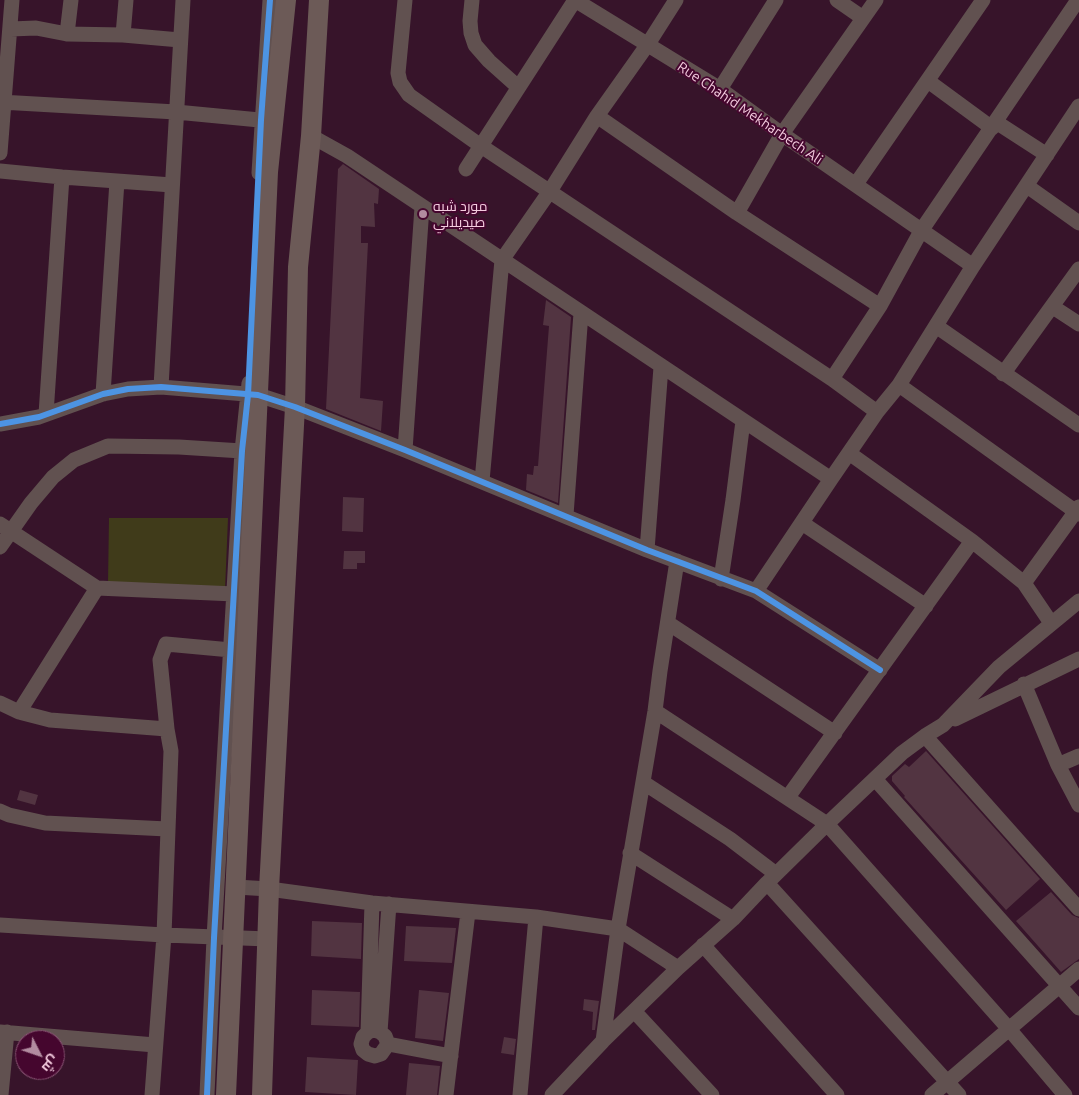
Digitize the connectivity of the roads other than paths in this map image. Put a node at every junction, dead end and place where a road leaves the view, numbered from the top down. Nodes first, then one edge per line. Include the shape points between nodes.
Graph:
1 (71, 0) edge
2 (126, 0) edge
3 (183, 0) edge
4 (270, 0) edge
5 (286, 0) edge
6 (319, 0) edge
7 (405, 0) edge
8 (472, 0) edge
9 (575, 0) edge
10 (676, 0) edge
11 (776, 0) edge
12 (837, 0) edge
13 (876, 0) edge
14 (983, 0) edge
15 (1077, 5) edge
16 (8, 14) edge
17 (863, 18) junction
18 (68, 34) junction
19 (123, 35) junction
20 (180, 40) junction
21 (648, 44) junction
22 (928, 81) junction
23 (518, 87) junction
24 (720, 89) junction
25 (2, 102) edge
26 (1079, 106) edge
27 (176, 112) junction
28 (597, 116) junction
29 (267, 120) junction
30 (994, 125) junction
31 (782, 134) junction
32 (311, 136) junction
33 (481, 146) junction
34 (0, 153) edge
35 (1047, 155) junction
36 (466, 169) dead end
37 (0, 171) edge
38 (62, 177) junction
39 (116, 181) junction
40 (856, 184) junction
41 (172, 185) junction
42 (1027, 186) junction
43 (550, 190) junction
44 (422, 207) junction
45 (737, 213) junction
46 (1079, 223) edge
47 (921, 231) junction
48 (502, 260) junction
49 (973, 266) junction
50 (1079, 269) edge
51 (880, 306) junction
52 (1053, 307) junction
53 (581, 312) junction
54 (1079, 324) edge
55 (936, 326) junction
56 (661, 367) junction
57 (1003, 374) junction
58 (832, 379) junction
59 (899, 385) junction
60 (161, 387) junction
61 (103, 394) junction
62 (253, 395) junction
63 (295, 407) junction
64 (877, 412) junction
65 (46, 414) junction
66 (743, 421) junction
67 (0, 424) edge
68 (1079, 425) edge
69 (405, 450) junction
70 (242, 451) junction
71 (849, 453) junction
72 (831, 479) junction
73 (482, 481) junction
74 (1078, 511) edge
75 (566, 515) junction
76 (802, 523) junction
77 (5, 527) edge
78 (972, 541) junction
79 (0, 547) edge
80 (647, 550) junction
81 (677, 561) junction
82 (721, 579) junction
83 (1024, 583) junction
84 (97, 588) junction
85 (756, 590) junction
86 (235, 594) junction
87 (1079, 601) edge
88 (926, 606) junction
89 (668, 623) junction
90 (1051, 624) junction
91 (231, 650) junction
92 (1079, 659) edge
93 (880, 670) junction
94 (1024, 684) junction
95 (0, 703) edge
96 (655, 711) junction
97 (19, 712) junction
98 (943, 726) junction
99 (167, 729) junction
100 (834, 733) junction
101 (925, 736) junction
102 (1079, 756) edge
103 (1058, 765) junction
104 (875, 779) junction
105 (644, 782) junction
106 (788, 797) junction
107 (1079, 805) edge
108 (0, 811) edge
109 (827, 824) junction
110 (167, 829) junction
111 (630, 853) junction
112 (771, 878) junction
113 (236, 887) junction
114 (269, 889) junction
115 (372, 903) junction
116 (389, 904) junction
117 (1079, 910) edge
118 (468, 912) junction
119 (536, 917) junction
120 (733, 919) junction
121 (0, 925) edge
122 (618, 929) junction
123 (164, 935) junction
124 (224, 938) junction
125 (268, 939) junction
126 (703, 945) junction
127 (678, 968) junction
128 (1079, 969) edge
129 (1061, 986) junction
130 (1079, 1008) edge
131 (635, 1012) junction
132 (1009, 1029) junction
133 (4, 1032) edge
134 (379, 1036) junction
135 (603, 1041) junction
136 (155, 1045) junction
137 (451, 1056) junction
138 (948, 1082) junction
139 (1, 1095) edge
140 (152, 1095) edge
141 (207, 1095) edge
142 (226, 1095) edge
143 (262, 1095) edge
144 (446, 1095) edge
145 (520, 1095) edge
146 (552, 1095) edge
147 (712, 1095) edge
148 (837, 1095) edge
149 (932, 1095) edge
150 (959, 1095) edge
151 (1065, 1095) edge

1 - 18 street
2 - 19 street
3 - 20 street
4 - 29 street
5 - 29 main road
6 - 32 main road
7 - 33 street via 398,67 400,82 415,100
8 - 23 street via 470,21 475,45
9 - 21 street, Rue Chahid Mekharbech Ali
9 - 23 street
10 - 21 street
11 - 24 street
12 - 17 street
13 - 17 street
14 - 22 street
15 - 30 street
16 - 18 street via 36,28
16 - 25 street
17 - 31 street
18 - 19 street
19 - 20 street
20 - 27 street
21 - 24 street, Rue Chahid Mekharbech Ali
21 - 28 street
22 - 30 street
22 - 40 street
23 - 33 street
24 - 31 street, Rue Chahid Mekharbech Ali
25 - 27 street
25 - 34 street
26 - 35 street
27 - 29 street
27 - 41 street
28 - 43 street
28 - 45 street
29 - 62 main road via 268,172
30 - 35 street
30 - 47 street
31 - 40 street, Rue Chahid Mekharbech Ali
31 - 45 street
32 - 44 street via 347,156
32 - 63 main road via 298,267
33 - 36 street
33 - 43 street
35 - 42 street
37 - 38 street
38 - 39 street
38 - 65 street
39 - 41 street
39 - 61 street
40 - 47 street, Rue Chahid Mekharbech Ali
41 - 60 street
42 - 46 street
42 - 49 street
43 - 48 street
43 - 58 street
44 - 48 street
44 - 69 street
45 - 51 street
47 - 49 street, Rue Chahid Mekharbech Ali
47 - 51 street
48 - 53 street
48 - 73 street
49 - 55 street
50 - 52 street
51 - 58 street
52 - 54 street
52 - 57 street
53 - 56 street
53 - 75 street
55 - 57 street
55 - 59 street
56 - 66 street
56 - 80 street
57 - 68 street
58 - 64 street
59 - 64 street
59 - 74 street
60 - 61 street
60 - 62 street
61 - 65 street
62 - 63 street
62 - 70 street
62 - 113 main road
63 - 69 street
63 - 114 main road
64 - 71 street
65 - 67 street
66 - 72 street
66 - 82 street
69 - 73 street
70 - 77 street via 108,446 74,460
70 - 86 street
71 - 72 street
71 - 78 street
72 - 76 street
73 - 75 street
74 - 83 street
75 - 80 street
76 - 85 street
76 - 88 street
77 - 79 street
77 - 84 street
78 - 83 street
78 - 88 street
80 - 81 street
81 - 82 street
81 - 89 street
82 - 85 street
83 - 90 street
84 - 86 street
84 - 97 street
85 - 93 street
86 - 91 street
87 - 90 street
88 - 93 street
89 - 96 street
89 - 100 street
90 - 98 street via 1000,667
91 - 99 street via 166,644 160,660
91 - 124 street
92 - 94 street
93 - 100 street
94 - 98 street
94 - 103 street
95 - 97 street
96 - 105 street
96 - 106 street
97 - 99 street via 50,720
98 - 101 street
99 - 110 street via 171,751
100 - 106 street
101 - 104 street
101 - 117 street
102 - 103 street
103 - 107 street
104 - 109 street
104 - 129 street
105 - 111 street
105 - 112 street via 730,840
106 - 109 street
108 - 110 street via 45,823
109 - 112 street
109 - 132 street
110 - 123 street
111 - 120 street
111 - 122 street
112 - 120 street
112 - 138 street
113 - 114 street
113 - 124 main road
114 - 115 street
114 - 125 main road
115 - 116 street
115 - 134 street
116 - 118 street
116 - 134 street
118 - 119 street
118 - 137 street
119 - 122 street
119 - 145 street
120 - 126 street
121 - 123 street
122 - 127 street
122 - 135 street
123 - 124 street
123 - 136 street
124 - 125 street
124 - 141 street
124 - 142 main road
125 - 143 main road
126 - 127 street
126 - 148 street
127 - 131 street
128 - 129 street
129 - 130 street
129 - 132 street
131 - 135 street
131 - 147 street
132 - 138 street
132 - 151 street
133 - 136 street
133 - 139 street
134 - 137 street
135 - 146 street
136 - 140 street
137 - 144 street
138 - 149 street
138 - 150 street

